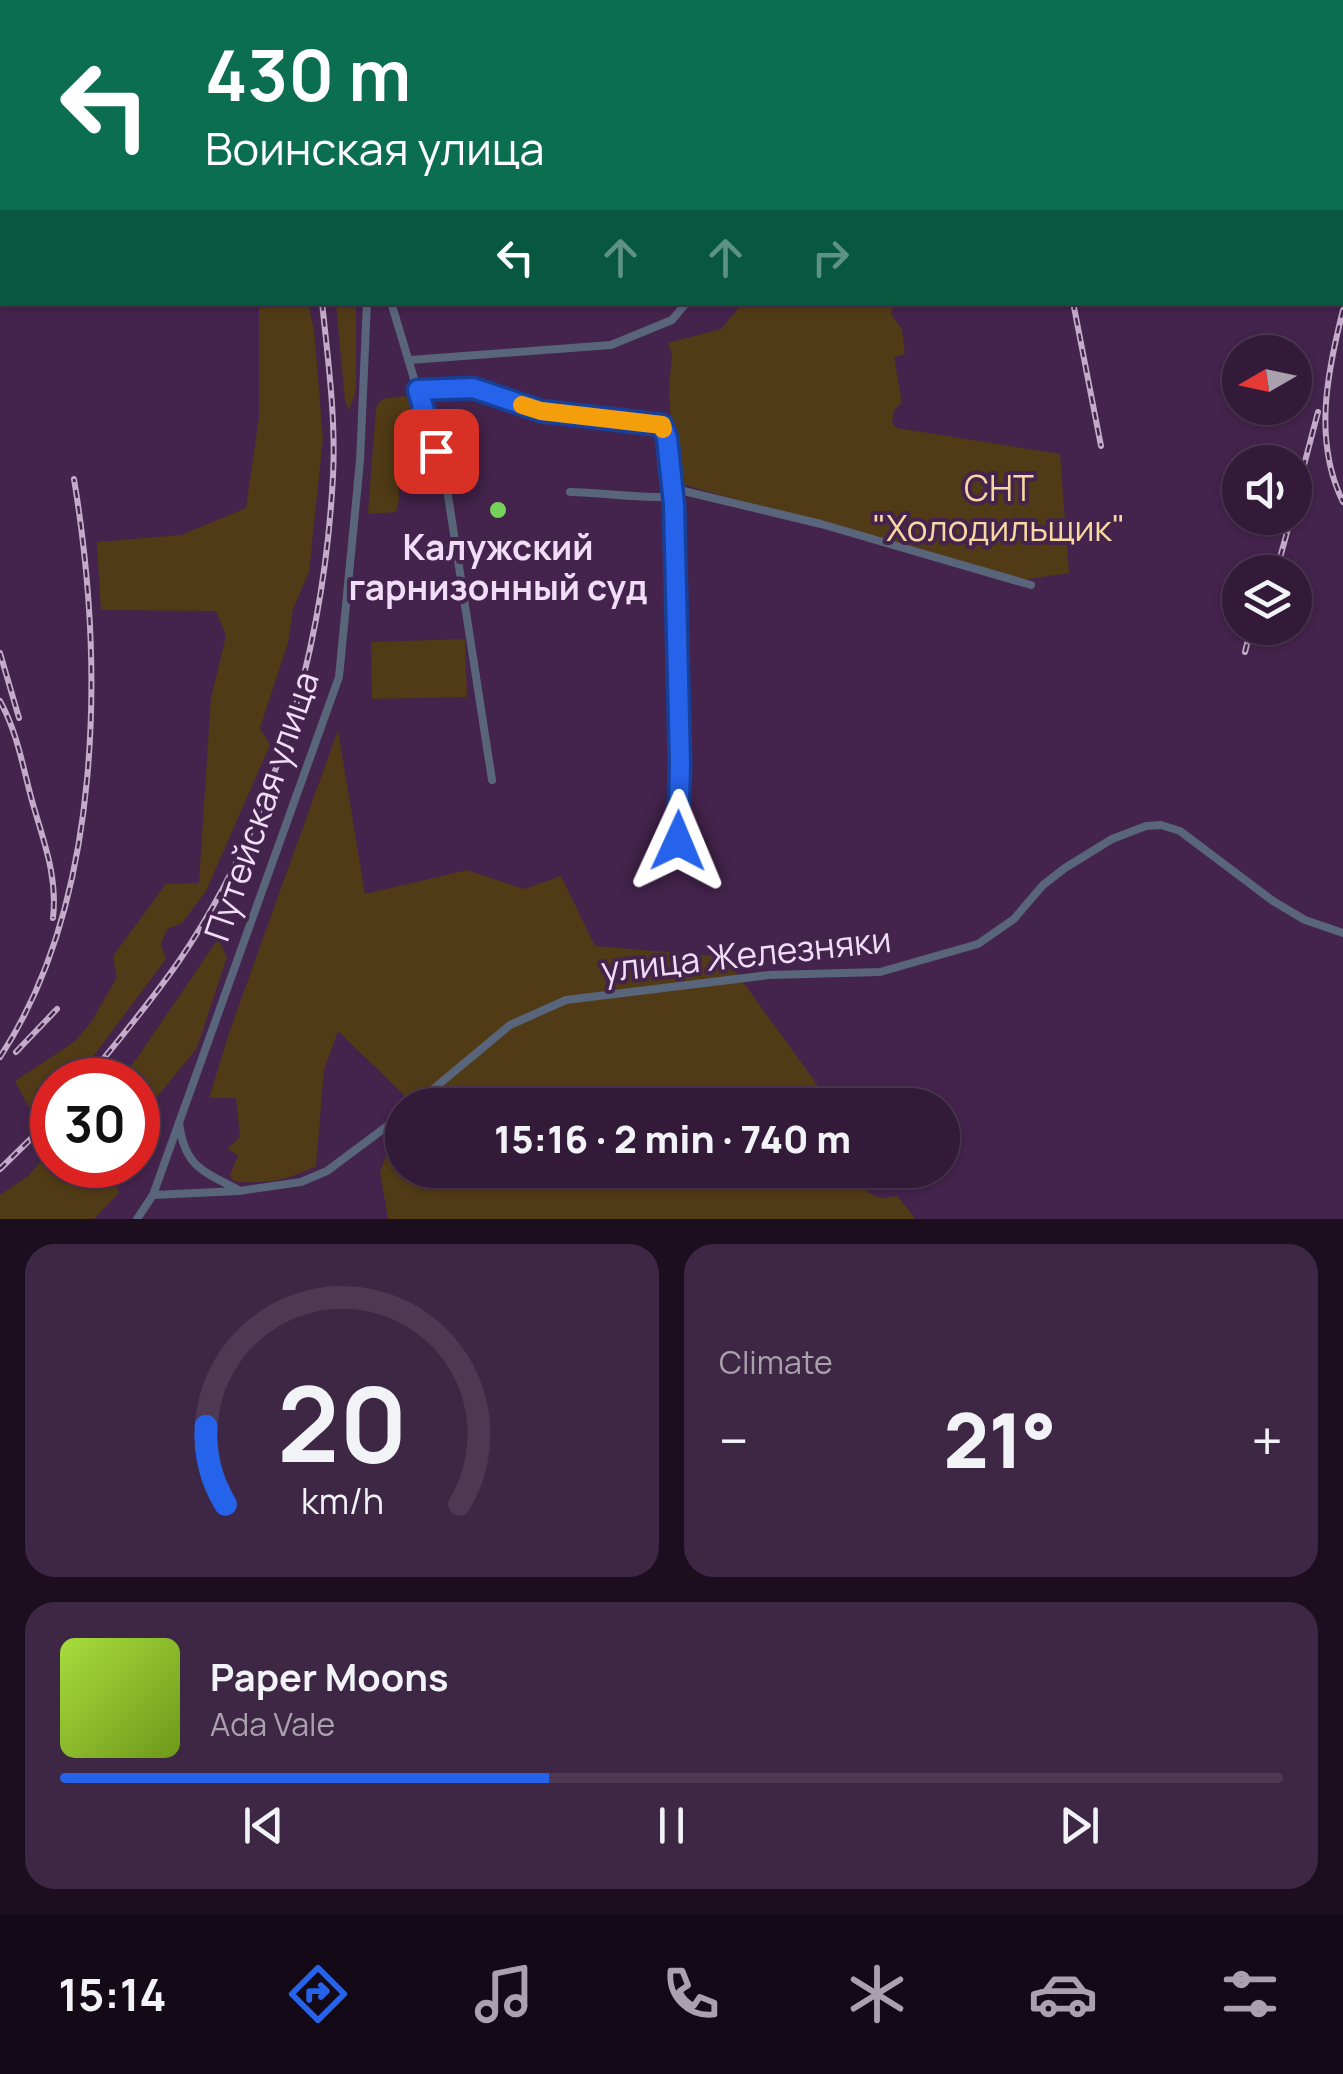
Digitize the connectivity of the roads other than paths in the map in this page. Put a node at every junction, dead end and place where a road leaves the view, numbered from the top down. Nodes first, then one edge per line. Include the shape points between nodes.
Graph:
1 (366, 305) edge
2 (392, 305) edge
3 (685, 305) edge
4 (410, 360) junction
5 (418, 390) junction
6 (570, 492) dead end
7 (672, 493) junction
8 (1031, 586) dead end
9 (492, 780) dead end
10 (678, 841) dead end
11 (1343, 933) edge
12 (434, 1088) edge
13 (179, 1118) junction
14 (385, 1127) edge
15 (240, 1191) junction
16 (152, 1196) junction
17 (137, 1219) edge

1 - 13 street, Путейская улица via 360,461 338,677
2 - 4 street
3 - 4 street via 672,320 611,346
4 - 5 street
5 - 7 street via 473,388 541,411 662,425
5 - 9 street via 448,489
6 - 7 street via 628,498
7 - 8 street via 822,524
7 - 10 street
11 - 12 street, улица Железняки via 1273,902 1180,830 1146,826 1066,868 978,944 880,972 769,975 566,1000 510,1025
13 - 15 street via 193,1164
13 - 16 street, Путейская улица
14 - 15 street via 327,1171
15 - 16 street
16 - 17 street, Путейская улица

